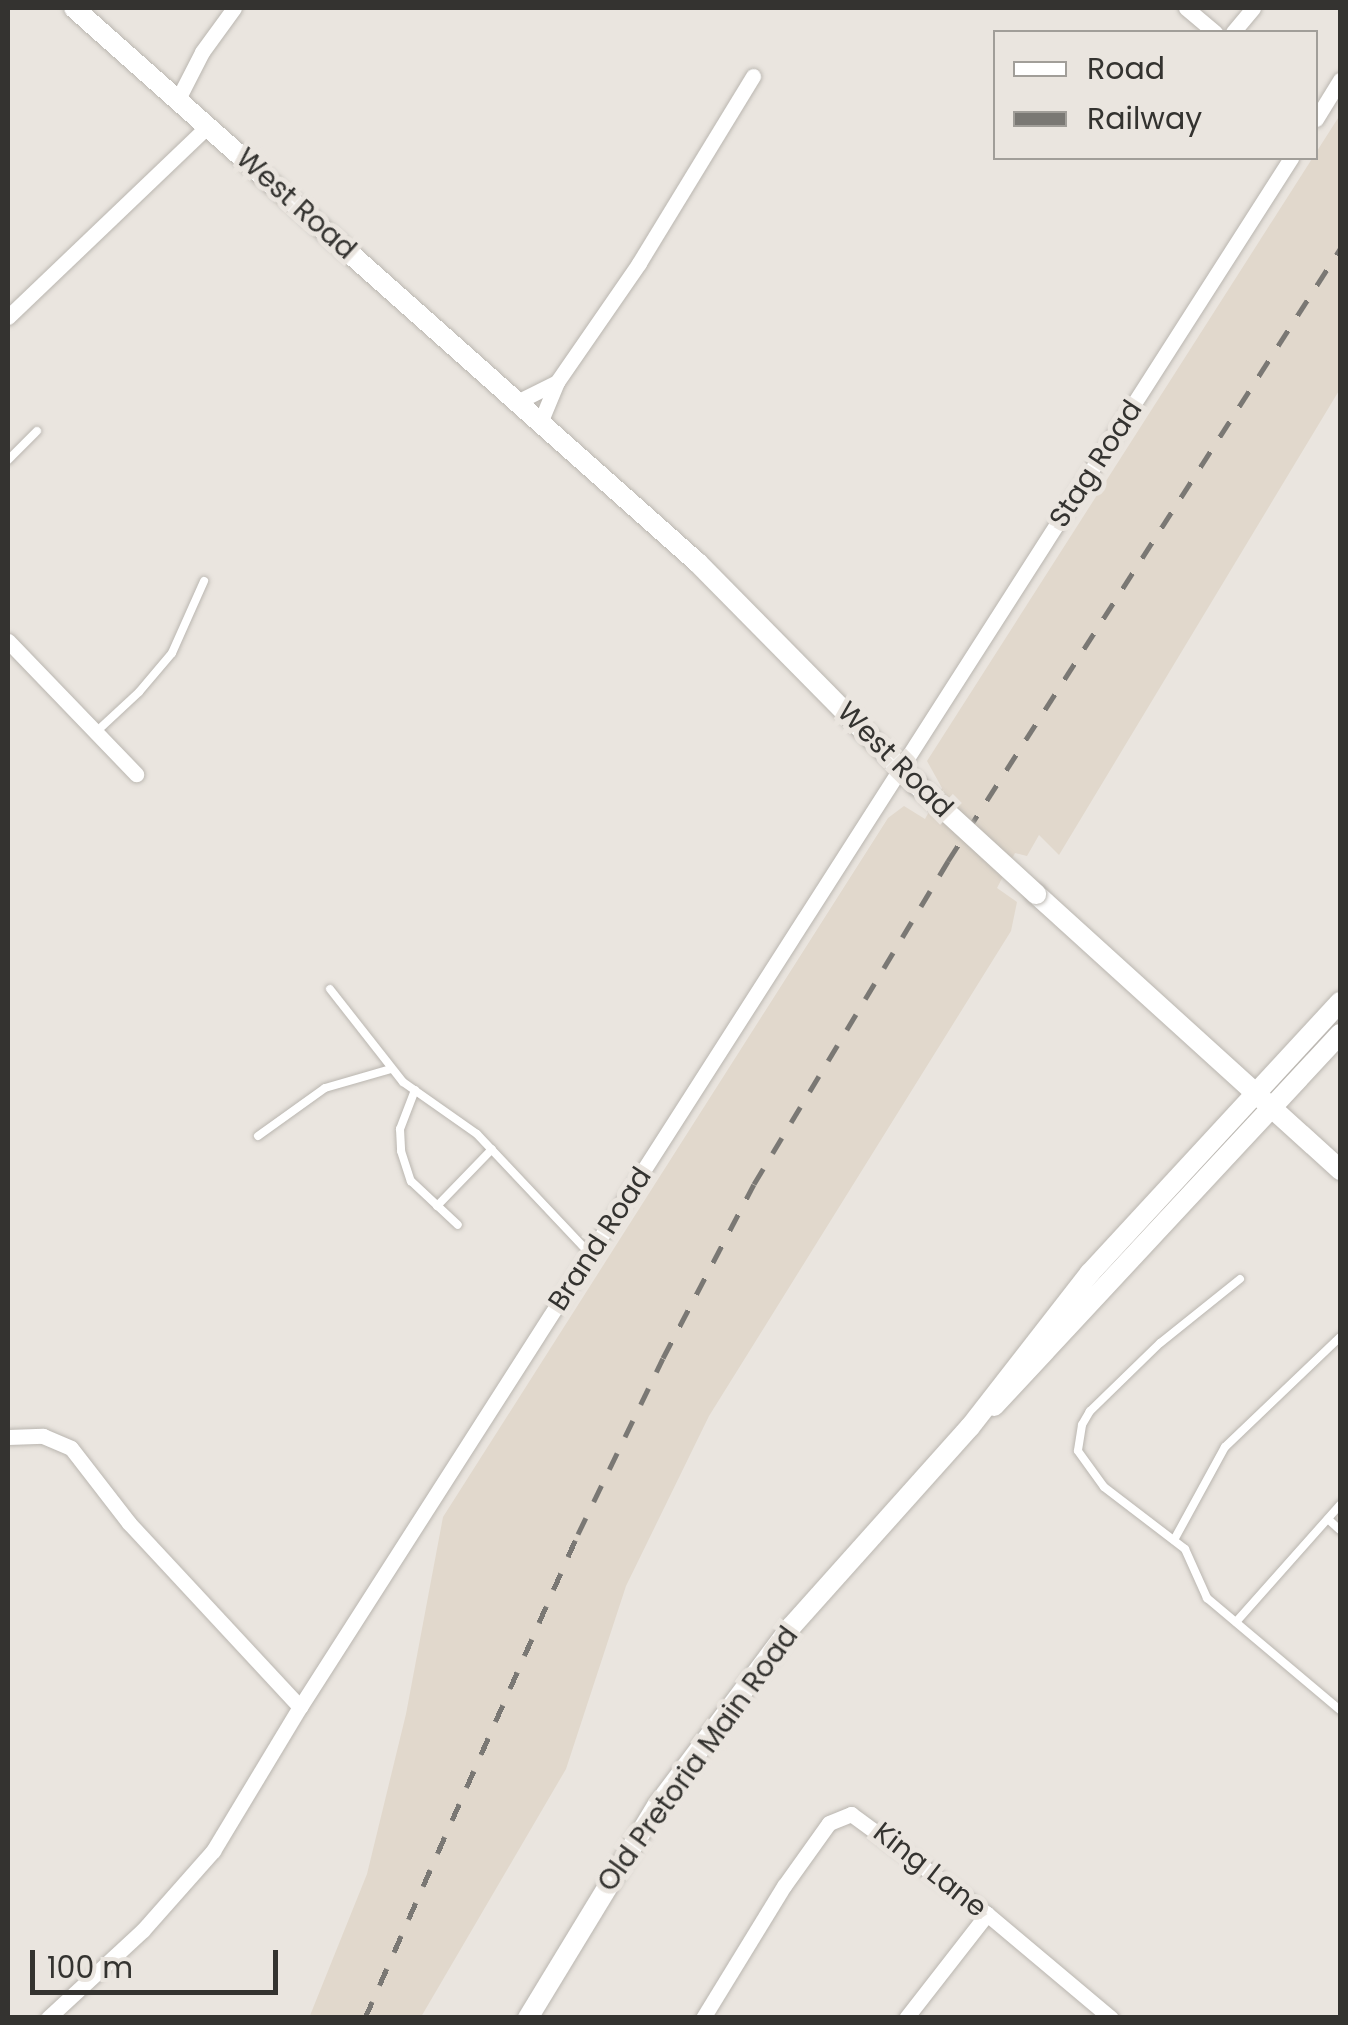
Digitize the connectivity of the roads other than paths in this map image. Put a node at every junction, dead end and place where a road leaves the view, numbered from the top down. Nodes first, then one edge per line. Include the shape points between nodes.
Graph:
1 (74, 8) edge
2 (234, 8) edge
3 (1186, 8) edge
4 (1253, 8) edge
5 (1212, 30) edge
6 (1235, 30) edge
7 (754, 76) dead end
8 (1340, 80) edge
9 (178, 99) junction
10 (1318, 116) edge
11 (208, 126) junction
12 (1290, 160) edge
13 (8, 317) edge
14 (557, 382) junction
15 (517, 402) junction
16 (540, 423) junction
17 (37, 431) dead end
18 (8, 460) edge
19 (204, 582) dead end
20 (8, 641) edge
21 (96, 732) junction
22 (136, 774) dead end
23 (908, 777) junction
24 (330, 989) dead end
25 (1340, 1002) edge
26 (1340, 1034) edge
27 (391, 1070) junction
28 (415, 1090) junction
29 (1256, 1090) junction
30 (1272, 1108) junction
31 (258, 1136) dead end
32 (492, 1149) junction
33 (1340, 1170) edge
34 (437, 1206) junction
35 (458, 1224) dead end
36 (590, 1254) junction
37 (1240, 1279) dead end
38 (1340, 1337) edge
39 (970, 1426) junction
40 (8, 1437) edge
41 (1340, 1505) edge
42 (1328, 1518) junction
43 (1340, 1530) edge
44 (1174, 1540) junction
45 (1236, 1622) junction
46 (300, 1707) junction
47 (1340, 1710) edge
48 (987, 1914) junction
49 (48, 2018) edge
50 (528, 2018) edge
51 (704, 2018) edge
52 (906, 2018) edge
53 (1111, 2018) edge

1 - 9 main road, West Road
2 - 9 street
3 - 5 street
4 - 6 street
7 - 14 street
8 - 10 street
9 - 11 main road, West Road
11 - 13 street
11 - 15 main road, West Road
12 - 23 street, Stag Road
14 - 15 street
14 - 16 street
15 - 16 main road, West Road
16 - 23 main road, West Road via 698,563
17 - 18 lane
19 - 21 lane via 172,653
20 - 21 street
21 - 22 street
23 - 29 main road, West Road, bridge
23 - 36 street, Brand Road
24 - 27 lane
25 - 29 main road, Old Pretoria Main Road
26 - 30 main road, Old Pretoria Main Road
27 - 28 lane
27 - 31 lane via 325,1088
28 - 32 lane
28 - 34 lane via 400,1129 402,1151 411,1180
29 - 30 main road, West Road
29 - 39 main road, Old Pretoria Main Road via 1090,1273
30 - 33 main road, West Road
30 - 39 main road, Old Pretoria Main Road via 1012,1392
32 - 34 lane
32 - 36 lane
34 - 35 lane
36 - 46 street, Brand Road
37 - 44 lane via 1160,1342 1090,1411 1078,1442 1081,1458 1104,1486
38 - 44 lane via 1225,1446
39 - 50 main road, Old Pretoria Main Road via 719,1720 642,1829
40 - 46 street via 43,1436 71,1448 129,1523
41 - 42 lane
42 - 43 lane
42 - 45 lane
44 - 45 lane via 1194,1564 1208,1598
45 - 47 lane
46 - 49 street, Brand Road via 213,1851 180,1892
48 - 51 street, King Lane via 862,1818 839,1816 784,1886
48 - 52 street
48 - 53 street, King Lane

